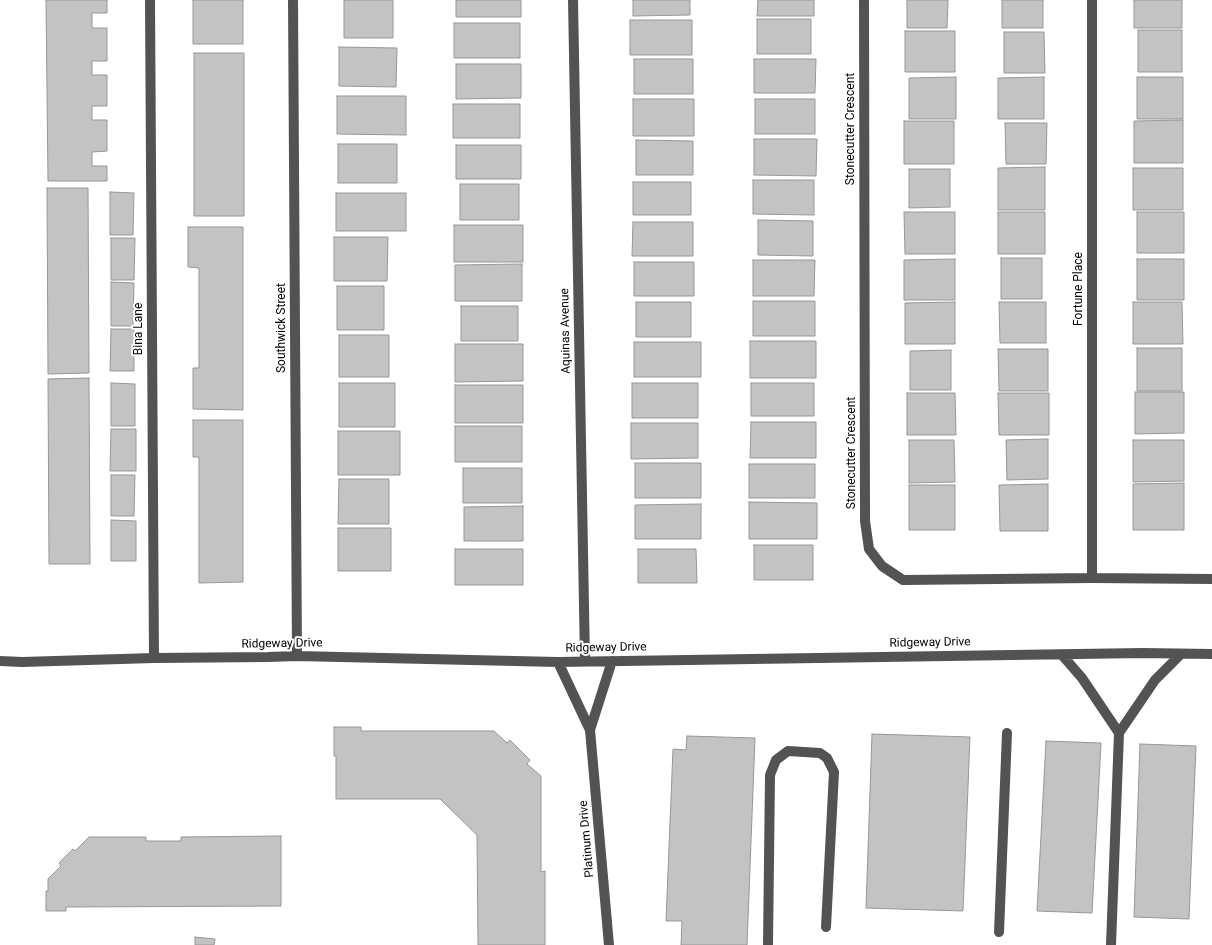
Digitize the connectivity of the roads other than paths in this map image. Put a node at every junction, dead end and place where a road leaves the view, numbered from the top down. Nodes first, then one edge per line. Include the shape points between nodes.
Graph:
1 (150, 0) edge
2 (293, 0) edge
3 (573, 0) edge
4 (864, 0) edge
5 (1092, 0) edge
6 (1092, 578) junction
7 (1212, 579) edge
8 (1062, 654) junction
9 (1181, 654) junction
10 (1212, 654) edge
11 (297, 656) junction
12 (154, 658) junction
13 (0, 661) edge
14 (585, 661) junction
15 (612, 661) junction
16 (558, 662) junction
17 (590, 730) junction
18 (1007, 733) dead end
19 (1119, 733) junction
20 (826, 927) dead end
21 (999, 932) dead end
22 (609, 945) edge
23 (768, 945) edge
24 (1111, 945) edge

1 - 12 street, Bina Lane
2 - 11 street, Southwick Street
3 - 14 street, Aquinas Avenue
4 - 6 street, Stonecutter Crescent via 865,521 869,549 882,566 903,580
5 - 6 street, Fortune Place
6 - 7 street, Stonecutter Crescent
8 - 9 street, Ridgeway Drive
8 - 15 street, Ridgeway Drive
8 - 19 street via 1082,678
9 - 10 street, Ridgeway Drive
9 - 19 street via 1155,680
11 - 12 street, Ridgeway Drive
11 - 16 street, Ridgeway Drive
12 - 13 street, Ridgeway Drive
14 - 15 street, Ridgeway Drive
14 - 16 street, Ridgeway Drive
15 - 17 street, Platinum Drive
16 - 17 street, Platinum Drive
17 - 22 street, Platinum Drive
18 - 21 street
19 - 24 street
20 - 23 street via 834,772 827,758 820,754 788,751 776,760 770,775

